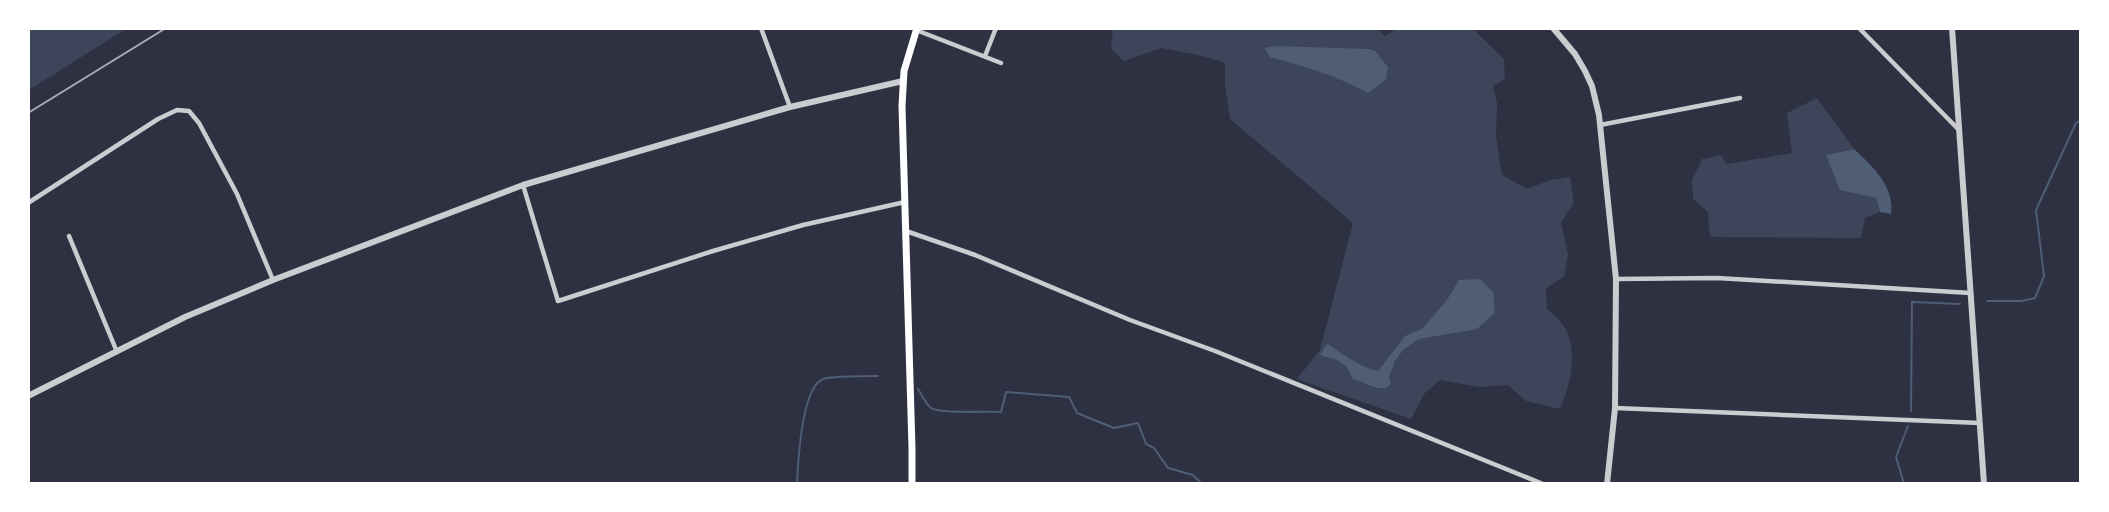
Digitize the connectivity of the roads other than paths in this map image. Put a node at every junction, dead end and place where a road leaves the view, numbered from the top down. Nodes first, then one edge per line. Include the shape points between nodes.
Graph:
1 (761, 28) edge
2 (996, 28) edge
3 (1553, 28) edge
4 (1858, 28) edge
5 (1952, 28) edge
6 (916, 29) edge
7 (986, 56) junction
8 (1001, 63) dead end
9 (903, 81) junction
10 (1740, 98) dead end
11 (790, 107) junction
12 (1600, 125) junction
13 (1958, 129) junction
14 (523, 185) junction
15 (905, 202) junction
16 (28, 203) edge
17 (906, 231) junction
18 (69, 236) dead end
19 (1616, 279) junction
20 (273, 280) junction
21 (1971, 293) junction
22 (117, 352) junction
23 (28, 396) edge
24 (1615, 408) junction
25 (1980, 423) junction
26 (912, 483) edge
27 (1543, 483) edge
28 (1607, 483) edge
29 (1984, 483) edge

1 - 11 street
2 - 7 street
3 - 12 street via 1588,76
4 - 13 street
5 - 13 street
6 - 7 street
6 - 9 main road
7 - 8 street
9 - 11 street
9 - 15 main road
10 - 12 street
11 - 14 street
12 - 19 street
13 - 21 street
14 - 15 street via 558,301 792,228
14 - 20 street
15 - 17 main road
16 - 20 street via 158,118 177,110 189,111 237,195
17 - 26 main road
17 - 27 street via 975,255
18 - 22 street
19 - 21 street via 1707,278
19 - 24 street
20 - 22 street via 185,317
21 - 25 street
22 - 23 street
24 - 25 street
24 - 28 street
25 - 29 street

